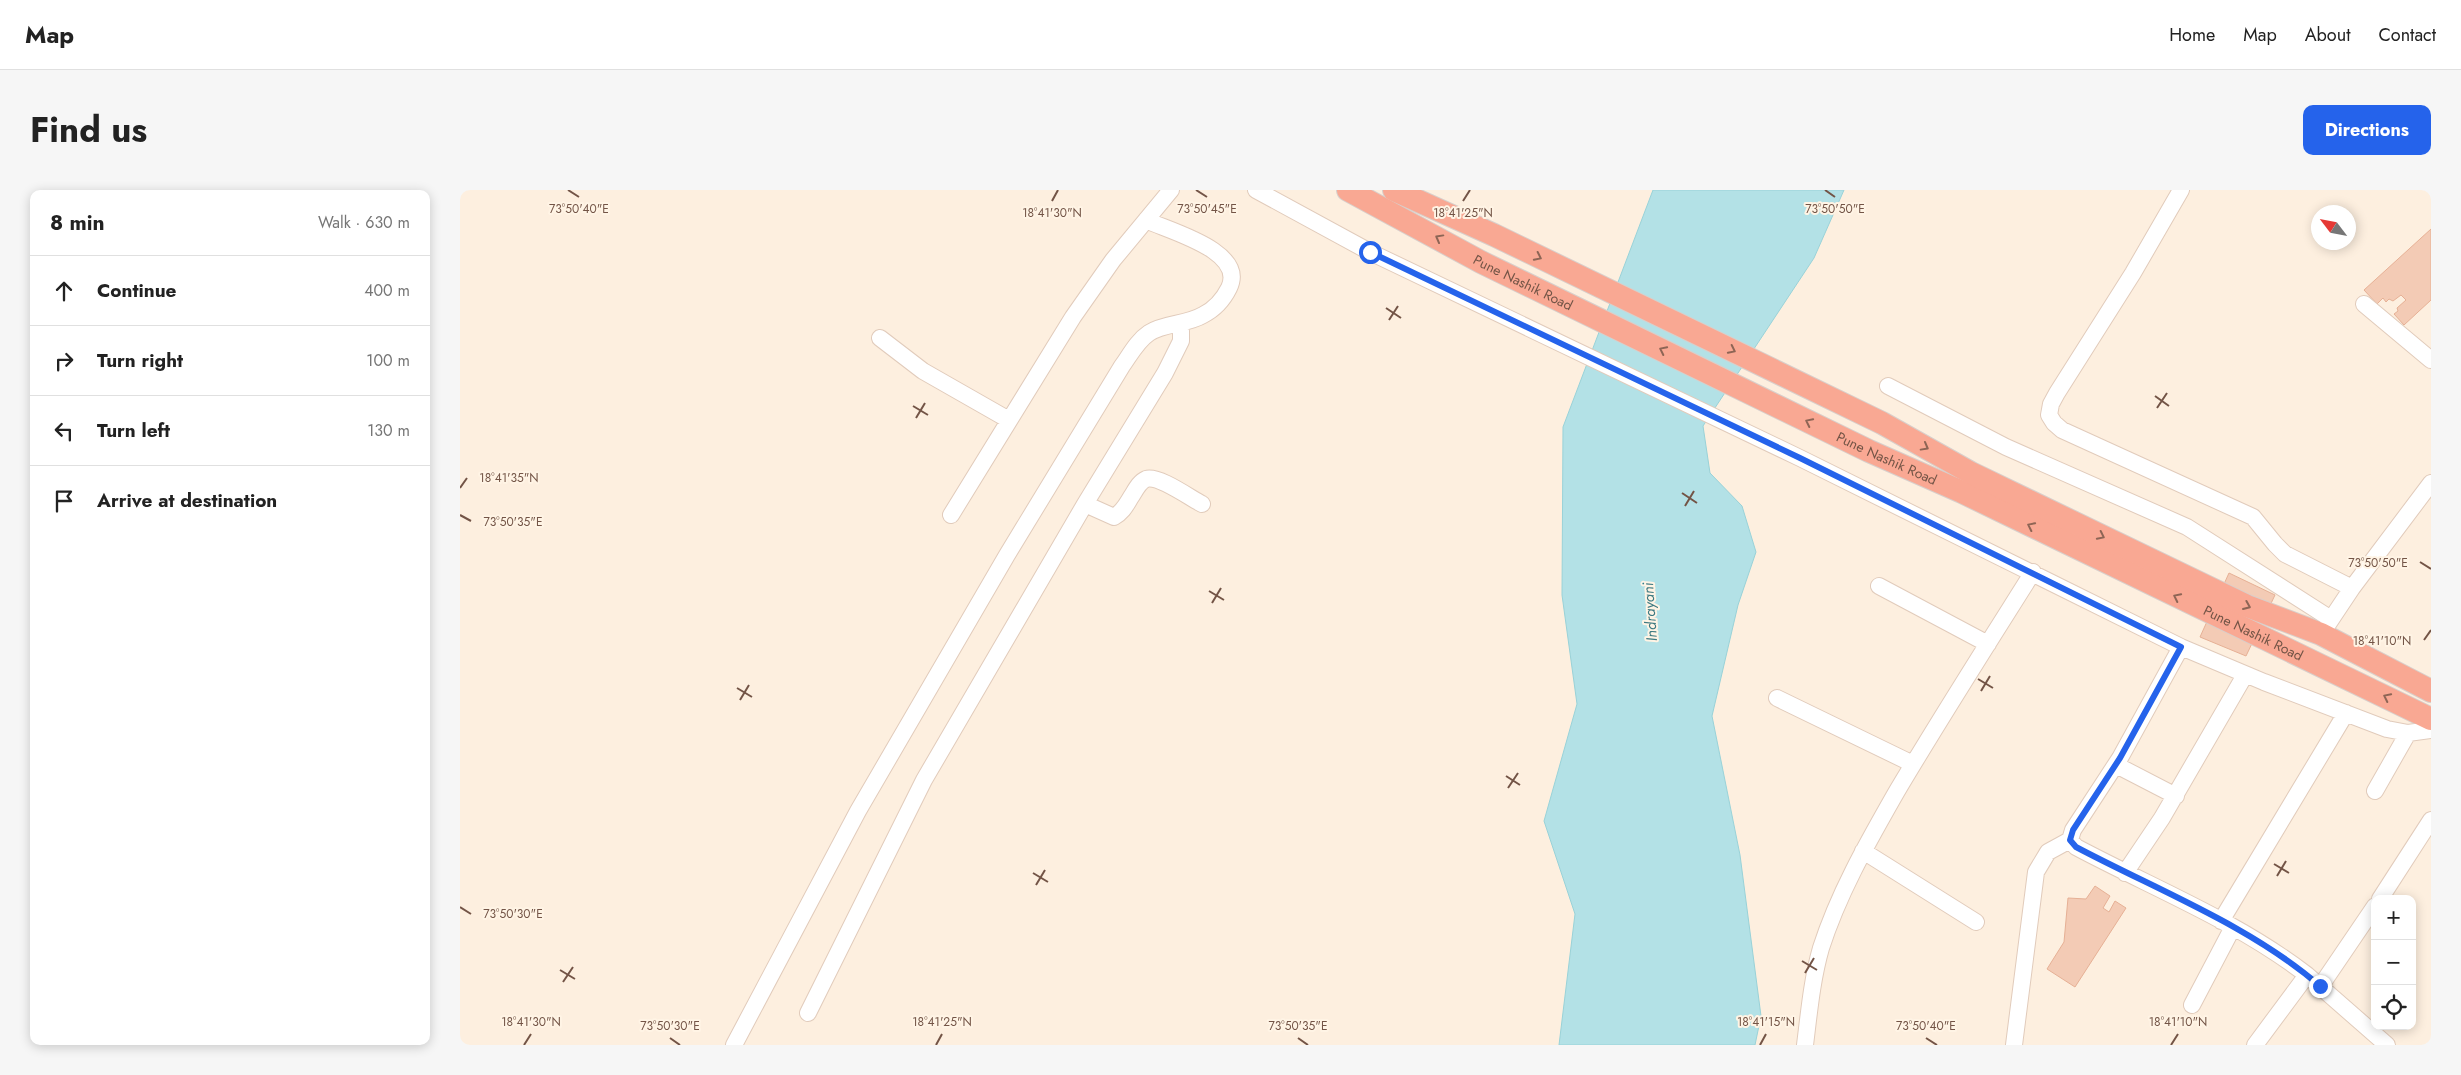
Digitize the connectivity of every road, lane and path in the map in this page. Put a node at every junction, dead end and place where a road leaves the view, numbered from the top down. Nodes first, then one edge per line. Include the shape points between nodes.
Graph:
1 (1171, 190) edge
2 (1256, 190) edge
3 (1348, 190) edge
4 (1394, 190) edge
5 (2181, 190) edge
6 (1146, 220) junction
7 (2364, 304) dead end
8 (1177, 325) junction
9 (880, 338) dead end
10 (2431, 360) edge
11 (1888, 386) dead end
12 (1009, 420) junction
13 (2431, 483) edge
14 (1085, 504) junction
15 (1202, 504) dead end
16 (952, 516) dead end
17 (2033, 572) junction
18 (1879, 586) dead end
19 (2352, 588) junction
20 (2326, 627) junction
21 (1988, 644) junction
22 (2181, 647) junction
23 (2308, 660) junction
24 (2245, 675) junction
25 (2431, 691) edge
26 (1777, 698) dead end
27 (2346, 713) junction
28 (2431, 718) edge
29 (2431, 730) edge
30 (2408, 733) junction
31 (1913, 764) junction
32 (2116, 765) junction
33 (2375, 791) dead end
34 (2176, 796) junction
35 (2431, 820) edge
36 (2070, 840) junction
37 (1863, 851) junction
38 (2125, 873) junction
39 (2383, 895) edge
40 (2371, 912) edge
41 (1976, 922) dead end
42 (2227, 924) junction
43 (2307, 975) junction
44 (2320, 986) junction
45 (2192, 1005) dead end
46 (808, 1013) dead end
47 (734, 1045) edge
48 (1805, 1045) edge
49 (2014, 1045) edge
50 (2255, 1045) edge
51 (2387, 1045) edge

1 - 6 street
2 - 17 street via 1370,252
23 -> 3 highway, Pune Nashik Road via 1481,262
4 -> 20 highway, Pune Nashik Road via 1882,423 1971,473 2238,602
5 - 19 street via 2133,273 2057,392 2049,415 2062,430 2254,517 2286,554
6 - 8 street via 1207,246 1224,258 1231,269 1232,283 1225,297 1203,316
6 - 12 street via 1073,317
7 - 10 street
8 - 14 street via 1181,331 1181,342
8 - 47 street via 1148,333 1122,366 1007,555 863,803
9 - 12 street via 923,370
11 - 20 street via 2006,447 2187,527
12 - 16 street
13 - 19 street
14 - 15 street via 1114,517 1121,513 1139,485 1152,479
14 - 46 street via 924,780
17 - 21 street
17 - 22 street
18 - 21 street
19 - 20 street
20 - 23 highway
20 - 25 highway, Pune Nashik Road
21 - 31 street
22 - 24 street
22 - 32 street
28 -> 23 highway, Pune Nashik Road
24 - 27 street
24 - 34 street
26 - 31 street
27 - 30 street via 2387,729
27 - 42 street
29 - 30 street
30 - 33 street
31 - 37 street
32 - 34 street
32 - 36 street via 2073,830
34 - 38 street
35 - 39 street
36 - 38 street via 2076,847
36 - 49 street via 2048,852 2036,872
37 - 41 street
37 - 48 street via 1839,898 1821,949
38 - 42 street
40 - 44 street
42 - 43 street via 2279,953
42 - 45 street
43 - 44 street
43 - 50 street
44 - 51 street

